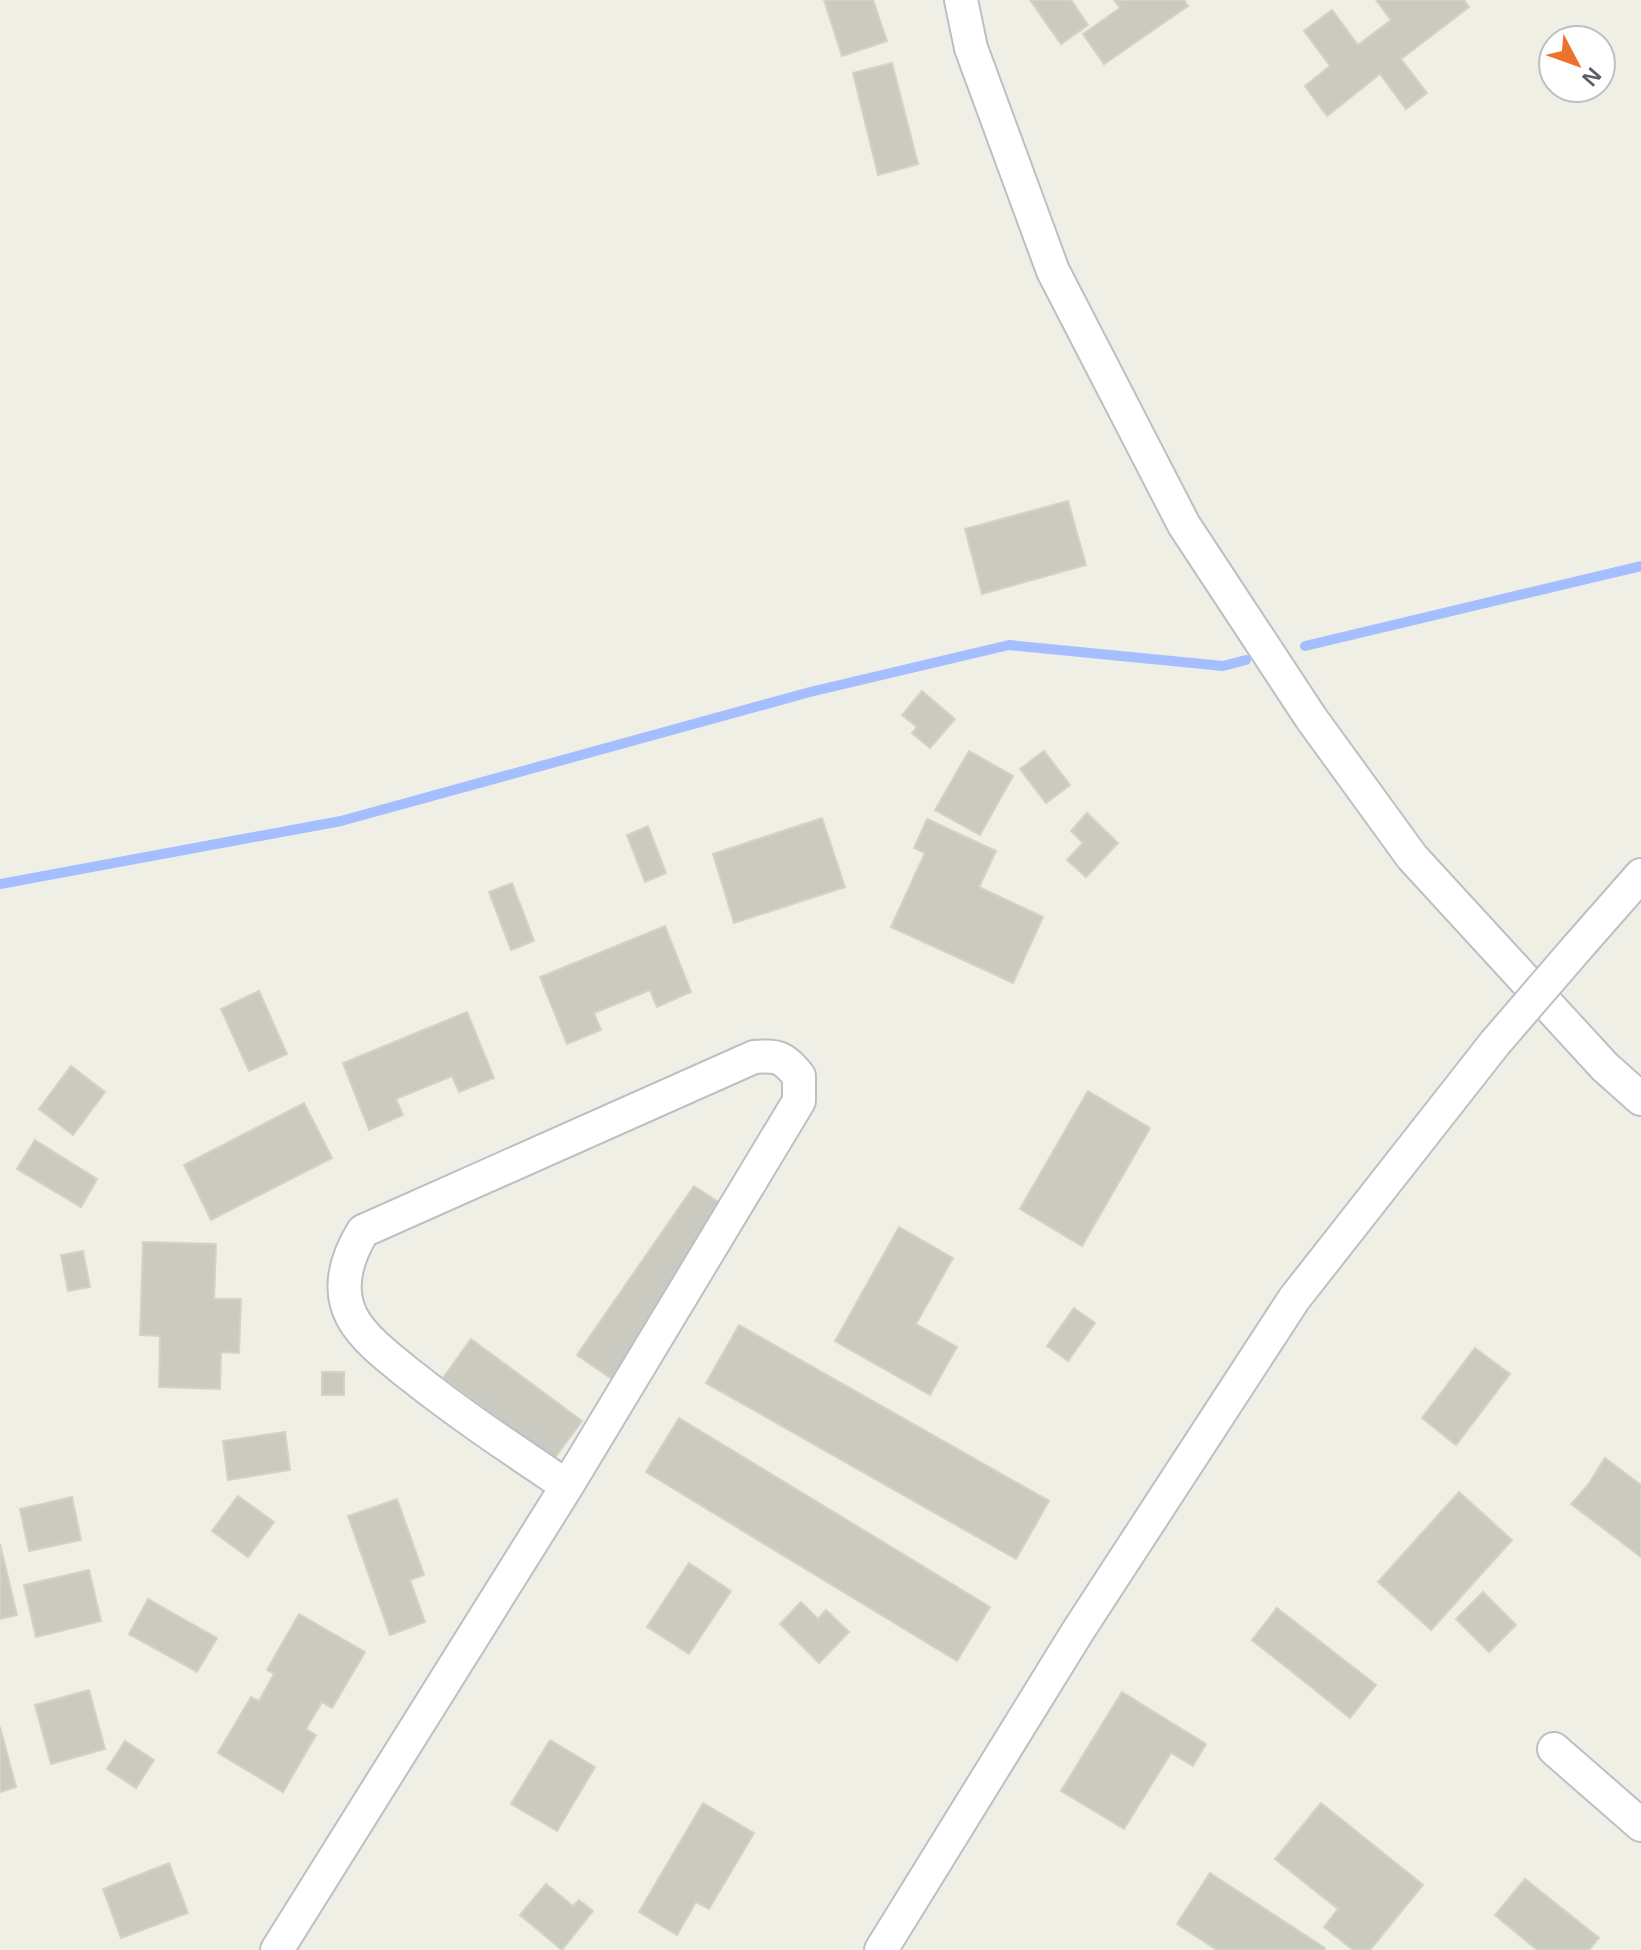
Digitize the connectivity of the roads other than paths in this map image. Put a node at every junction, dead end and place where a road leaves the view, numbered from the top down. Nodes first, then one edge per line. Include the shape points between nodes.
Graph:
1 (961, 0) edge
2 (1641, 875) edge
3 (1641, 1099) edge
4 (567, 1486) junction
5 (1554, 1749) dead end
6 (1641, 1825) edge
7 (277, 1950) edge
8 (881, 1950) edge

1 - 3 street via 971,48 1053,271 1184,525 1311,718 1412,857 1605,1067
2 - 8 street, bridge via 1495,1043 1294,1299 1078,1631
4 - 4 street via 382,1353 352,1317 344,1287 349,1254 363,1231 754,1057 776,1056 799,1076 799,1101
4 - 7 street
5 - 6 street

